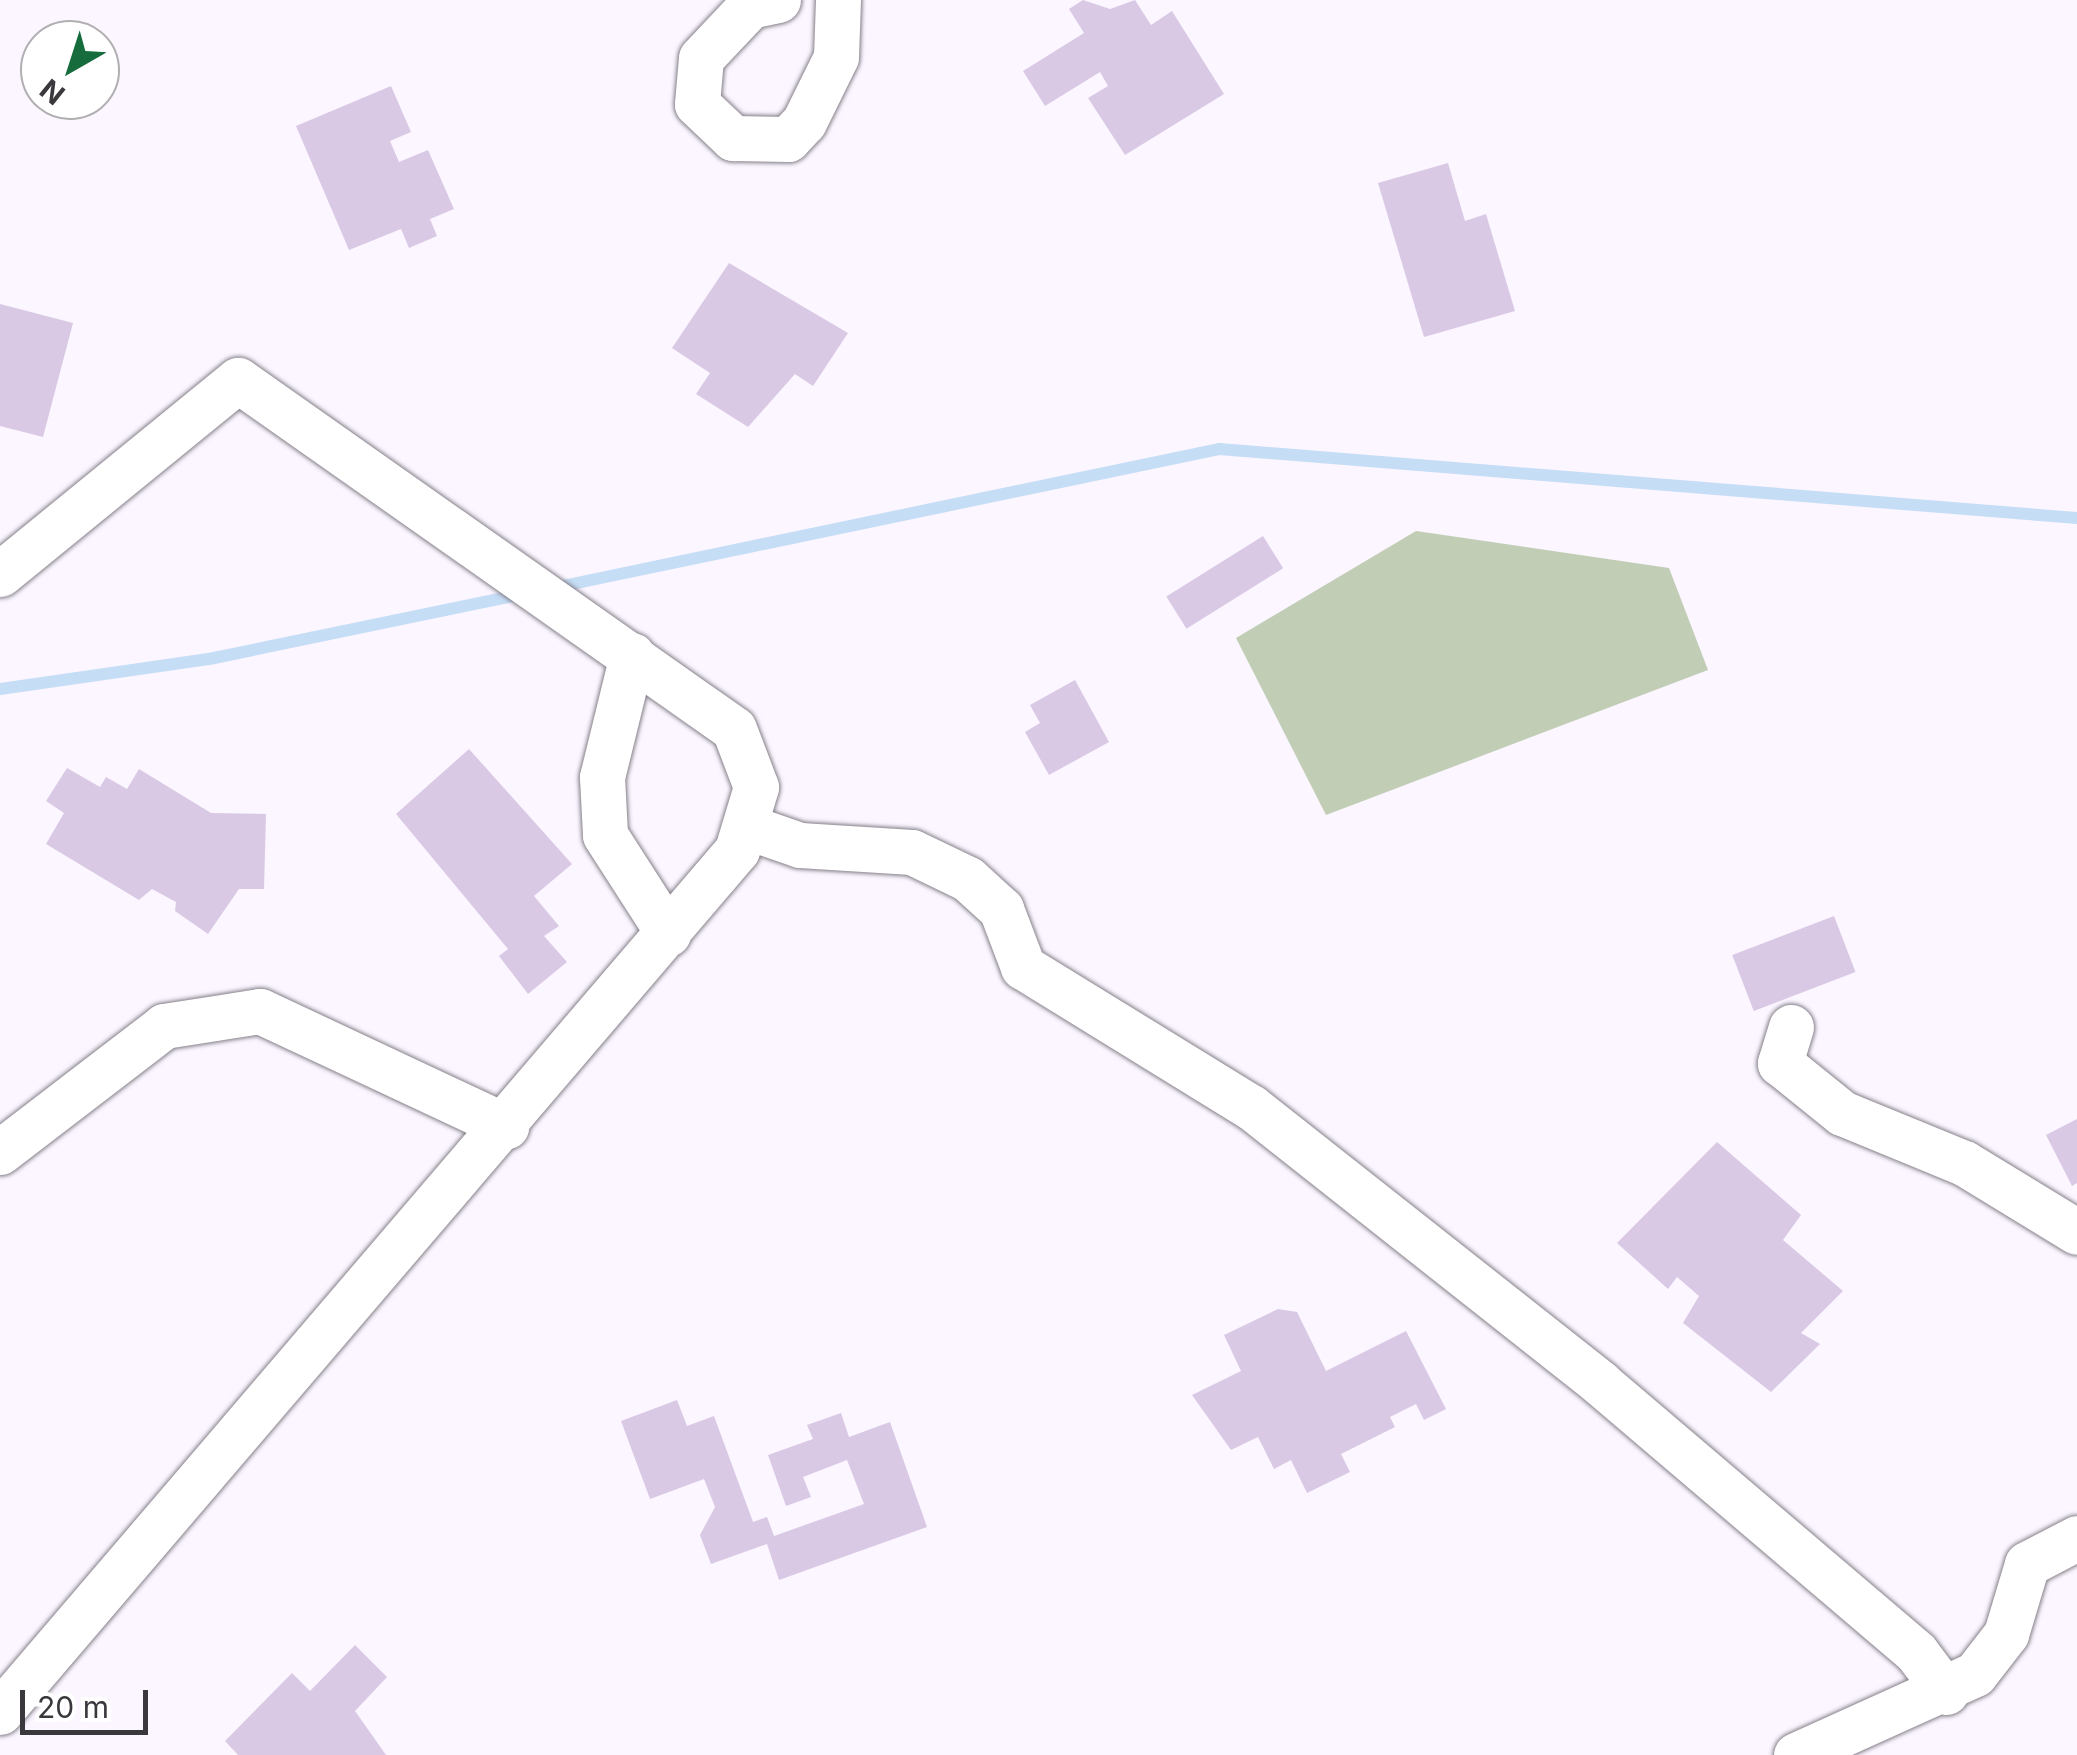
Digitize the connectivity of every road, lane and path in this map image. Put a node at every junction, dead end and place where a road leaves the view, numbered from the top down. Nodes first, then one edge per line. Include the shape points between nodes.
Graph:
1 (778, 0) edge
2 (838, 0) edge
3 (0, 574) edge
4 (632, 655) junction
5 (745, 826) junction
6 (668, 933) junction
7 (1791, 1026) dead end
8 (506, 1126) junction
9 (0, 1152) edge
10 (2077, 1232) edge
11 (2077, 1538) edge
12 (1946, 1692) junction
13 (0, 1712) edge
14 (1796, 1755) edge

1 - 2 street via 750,6 702,58 696,104 733,138 788,139 804,122 836,57
3 - 4 street via 238,380
4 - 5 street via 734,730 756,787
4 - 6 street via 602,777 605,835
5 - 6 street via 738,850
5 - 12 street via 800,845 912,852 968,878 1001,909 1023,967 1165,1046 1278,1128 1600,1382 1916,1652
6 - 8 street
7 - 10 street via 1780,1063 1842,1113 1964,1163
8 - 9 street via 260,1011 164,1026
8 - 13 street
11 - 12 street via 2026,1564 1997,1651
12 - 14 street

